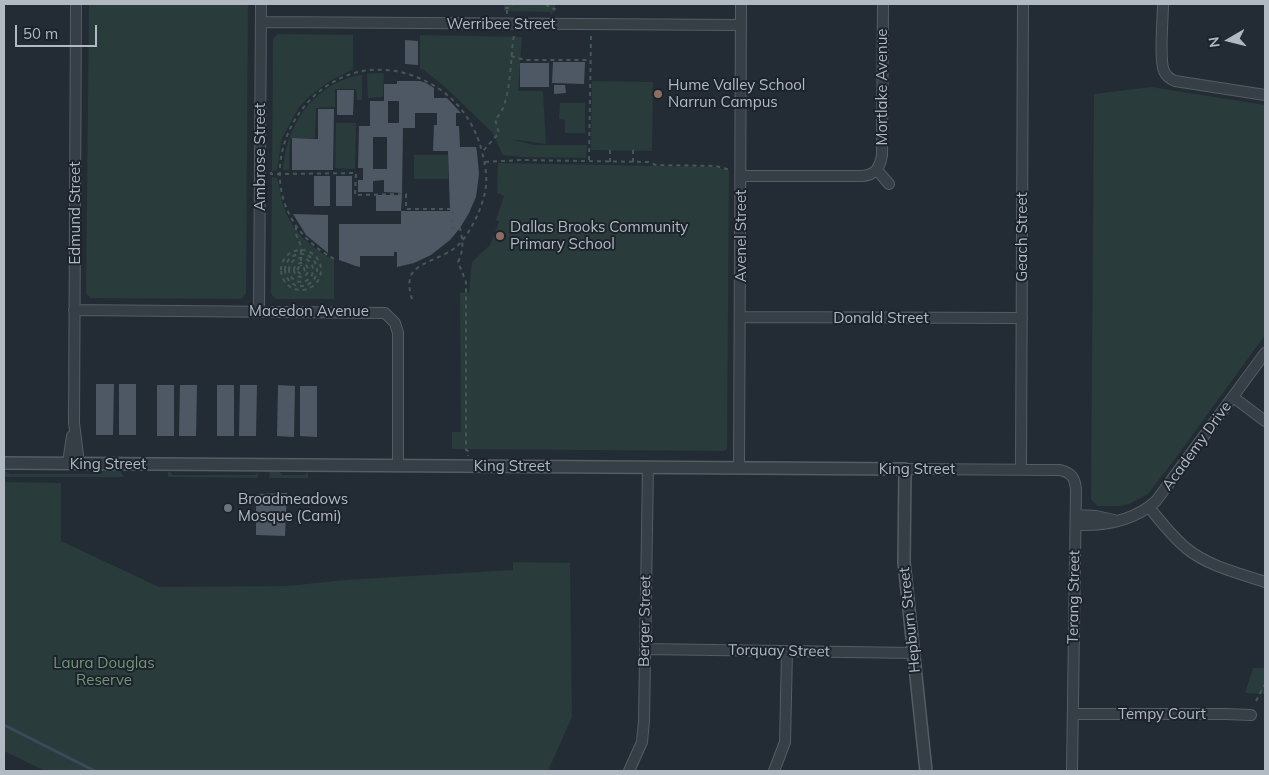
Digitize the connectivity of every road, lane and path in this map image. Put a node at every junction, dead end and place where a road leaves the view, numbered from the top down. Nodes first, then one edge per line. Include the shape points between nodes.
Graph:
1 (76, 4) edge
2 (261, 4) edge
3 (512, 4) edge
4 (546, 4) edge
5 (741, 4) edge
6 (883, 4) edge
7 (1023, 4) edge
8 (1163, 4) edge
9 (516, 13) dead end
10 (543, 13) dead end
11 (261, 22) junction
12 (741, 25) junction
13 (514, 35) dead end
14 (591, 35) dead end
15 (511, 56) junction
16 (591, 60) junction
17 (1265, 95) edge
18 (610, 150) dead end
19 (633, 150) dead end
20 (482, 152) junction
21 (589, 161) junction
22 (485, 162) junction
23 (610, 162) junction
24 (633, 162) junction
25 (260, 170) junction
26 (730, 170) dead end
27 (877, 170) junction
28 (280, 174) junction
29 (741, 176) junction
30 (889, 184) dead end
31 (296, 226) junction
32 (463, 240) junction
33 (301, 252) junction
34 (301, 258) junction
35 (334, 259) dead end
36 (286, 265) junction
37 (301, 265) junction
38 (290, 266) junction
39 (284, 269) junction
40 (294, 270) junction
41 (298, 270) junction
42 (304, 270) junction
43 (308, 270) junction
44 (313, 270) junction
45 (317, 270) junction
46 (321, 270) junction
47 (290, 273) junction
48 (301, 273) junction
49 (286, 274) junction
50 (296, 274) junction
51 (301, 277) junction
52 (292, 278) junction
53 (301, 282) junction
54 (301, 286) junction
55 (301, 290) junction
56 (412, 299) dead end
57 (74, 310) junction
58 (259, 311) junction
59 (740, 317) junction
60 (1022, 318) junction
61 (1265, 353) edge
62 (1233, 397) junction
63 (1265, 421) edge
64 (4, 463) edge
65 (73, 463) junction
66 (398, 466) junction
67 (468, 466) junction
68 (648, 467) junction
69 (739, 468) junction
70 (905, 469) junction
71 (1021, 469) junction
72 (1149, 507) junction
73 (1076, 520) junction
74 (1265, 582) edge
75 (645, 649) junction
76 (787, 652) junction
77 (914, 653) junction
78 (1265, 684) edge
79 (1256, 701) dead end
80 (1073, 714) junction
81 (1251, 715) dead end
82 (629, 771) edge
83 (774, 771) edge
84 (926, 771) edge
85 (1072, 771) edge

1 - 57 street, Edmund Street
2 - 11 street, Ambrose Street
3 - 9 path via 505,10
4 - 10 path via 554,10
5 - 12 street, Avenel Street
6 - 27 street, Mortlake Avenue via 882,156
7 - 60 street, Geach Street
8 - 17 street via 1162,62 1166,75 1175,81
11 - 12 street, Werribee Street
11 - 25 street, Ambrose Street
12 - 29 street, Avenel Street
13 - 15 path
14 - 16 path
15 - 16 path via 525,60
15 - 20 path via 505,102 495,119 499,132
16 - 21 path
18 - 23 path
19 - 24 path
20 - 22 path
20 - 28 path via 477,134 459,106 439,88 400,72 370,70 341,78 301,108 285,137
21 - 22 path
21 - 23 path
22 - 32 path via 484,198
23 - 24 path
24 - 26 path via 716,166
25 - 28 path
25 - 58 street, Ambrose Street
27 - 29 street via 862,176
27 - 30 street
28 - 31 path via 284,200
28 - 32 path via 356,173 356,195 406,194 406,209 453,209 452,228 460,228
29 - 59 street, Avenel Street
31 - 33 path
31 - 35 path via 315,246
32 - 56 path via 454,249 415,269 409,280
32 - 67 path via 458,262 466,282
33 - 34 path
33 - 36 path via 291,257
33 - 39 path via 294,251 288,255
33 - 45 path via 311,256
33 - 46 path via 313,254
34 - 37 path
34 - 38 path via 293,260
34 - 44 path via 311,263
36 - 38 path
36 - 39 path
37 - 40 path via 297,264
37 - 41 path
37 - 42 path
37 - 43 path via 307,266
38 - 47 path
39 - 49 path
39 - 55 path via 284,280 288,285
40 - 41 path
40 - 50 path
41 - 48 path
42 - 43 path
42 - 48 path
43 - 44 path
43 - 51 path
44 - 45 path
44 - 53 path via 311,277
45 - 46 path
45 - 54 path via 311,283
46 - 55 path via 317,282
47 - 49 path
47 - 52 path
48 - 51 path
49 - 54 path via 290,282
50 - 51 path
50 - 52 path
52 - 53 path
53 - 54 path
54 - 55 path
57 - 58 street, Macedon Avenue
57 - 65 street, Edmund Street
58 - 66 street, Macedon Avenue via 378,312 392,318 398,333
59 - 60 street, Donald Street
59 - 69 street, Avenel Street
60 - 71 street, Geach Street
61 - 62 street, Academy Drive
62 - 63 street
62 - 72 street, Academy Drive
64 - 65 street, King Street
65 - 66 street, King Street
66 - 67 street, King Street
67 - 68 street, King Street
68 - 69 street, King Street
68 - 75 street, Berger Street
69 - 70 street, King Street
70 - 71 street, King Street
70 - 77 street, Hepburn Street via 904,562
71 - 73 street, Terang Street via 1060,470 1070,474 1076,483
72 - 73 street, Academy Drive via 1133,516 1115,520 1096,516
72 - 74 street via 1179,542 1196,555 1212,564
73 - 80 street, Terang Street
75 - 76 street, Torquay Street
75 - 82 street, Berger Street via 642,742
76 - 77 street, Torquay Street
76 - 83 street via 785,742
77 - 84 street, Hepburn Street
78 - 79 path
80 - 81 street, Tempy Court
80 - 85 street, Terang Street

